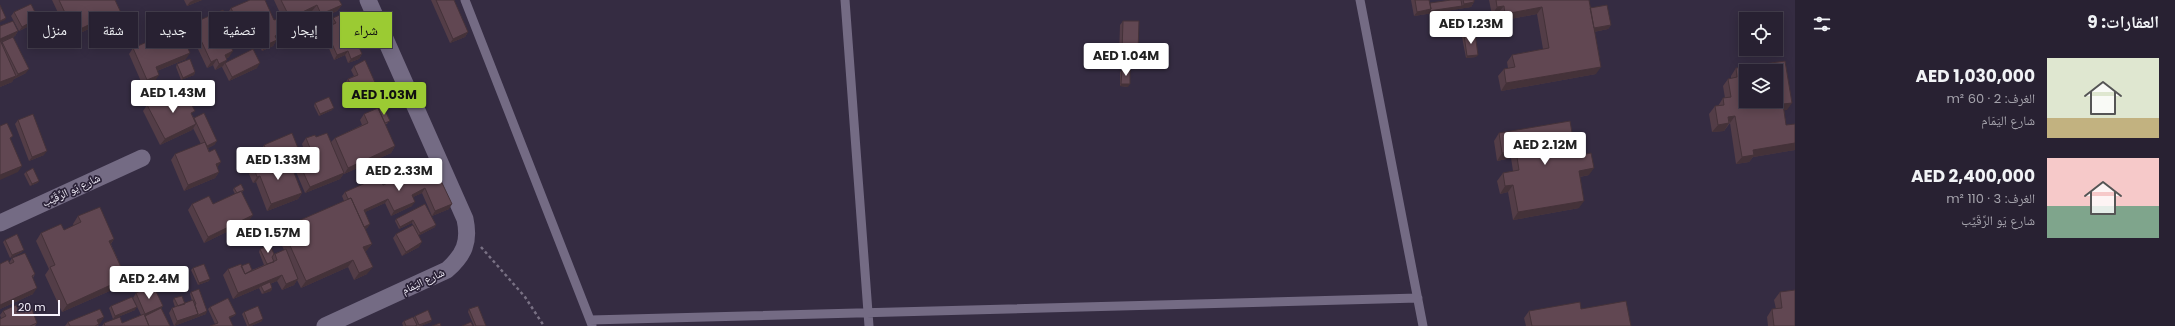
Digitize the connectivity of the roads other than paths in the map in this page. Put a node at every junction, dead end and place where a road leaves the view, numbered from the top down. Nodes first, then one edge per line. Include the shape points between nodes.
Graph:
1 (368, 0) edge
2 (465, 0) edge
3 (845, 0) edge
4 (1360, 0) edge
5 (142, 158) dead end
6 (0, 223) edge
7 (1418, 298) junction
8 (867, 313) junction
9 (591, 323) edge
10 (325, 326) edge
11 (868, 326) edge
12 (1423, 326) edge

1 - 10 street, شارع اليَمَام via 465,219 468,233 466,246 459,260 447,270
2 - 9 lane
3 - 8 lane
4 - 7 lane
5 - 6 street, شارع يَو الرِّقَيِّب
7 - 8 lane
7 - 12 lane
8 - 9 lane
8 - 11 lane

